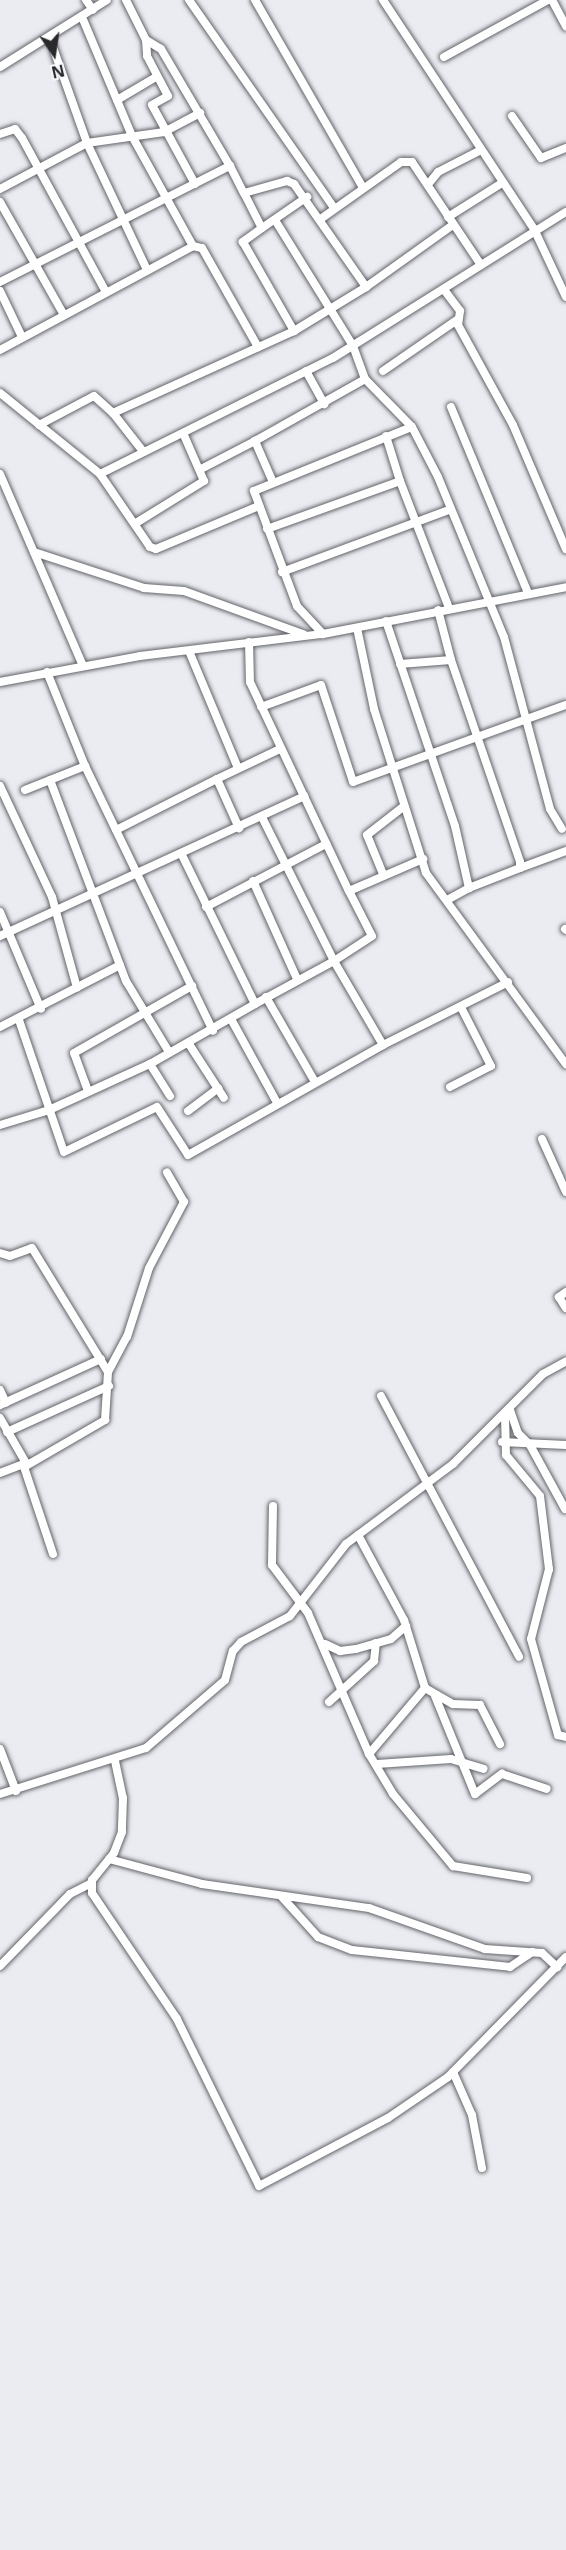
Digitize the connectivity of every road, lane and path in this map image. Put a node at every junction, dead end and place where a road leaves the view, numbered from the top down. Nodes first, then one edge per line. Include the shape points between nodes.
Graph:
1 (86, 0) edge
2 (107, 0) edge
3 (126, 0) edge
4 (189, 0) edge
5 (255, 0) edge
6 (383, 0) edge
7 (550, 0) edge
8 (93, 10) junction
9 (82, 18) junction
10 (566, 26) edge
11 (50, 39) junction
12 (146, 40) junction
13 (444, 57) dead end
14 (0, 67) edge
15 (156, 77) junction
16 (117, 100) junction
17 (200, 113) junction
18 (512, 116) dead end
19 (164, 132) junction
20 (0, 134) edge
21 (132, 136) junction
22 (87, 143) junction
23 (566, 148) edge
24 (481, 150) junction
25 (230, 166) junction
26 (38, 169) junction
27 (430, 182) junction
28 (502, 183) junction
29 (195, 184) junction
30 (363, 188) junction
31 (0, 189) edge
32 (244, 193) junction
33 (307, 198) junction
34 (168, 199) junction
35 (0, 202) edge
36 (334, 208) junction
37 (566, 212) edge
38 (322, 218) junction
39 (275, 220) junction
40 (124, 221) junction
41 (451, 221) junction
42 (262, 228) junction
43 (534, 229) junction
44 (78, 243) junction
45 (193, 246) junction
46 (35, 264) junction
47 (481, 265) junction
48 (147, 270) junction
49 (0, 282) edge
50 (366, 287) junction
51 (0, 291) edge
52 (445, 291) junction
53 (106, 292) junction
54 (566, 297) edge
55 (330, 309) junction
56 (64, 315) junction
57 (457, 320) junction
58 (294, 331) junction
59 (22, 337) junction
60 (353, 346) junction
61 (258, 347) junction
62 (0, 350) edge
63 (306, 371) junction
64 (383, 371) dead end
65 (365, 379) junction
66 (0, 393) edge
67 (324, 404) junction
68 (451, 406) dead end
69 (113, 413) junction
70 (39, 425) junction
71 (412, 426) junction
72 (183, 433) junction
73 (386, 436) junction
74 (257, 440) junction
75 (142, 450) junction
76 (201, 469) junction
77 (0, 474) edge
78 (100, 474) junction
79 (272, 480) junction
80 (400, 481) junction
81 (259, 506) junction
82 (448, 510) junction
83 (418, 522) junction
84 (136, 523) junction
85 (267, 529) junction
86 (566, 549) edge
87 (34, 552) junction
88 (282, 572) junction
89 (566, 587) edge
90 (528, 593) junction
91 (490, 599) junction
92 (449, 608) junction
93 (438, 610) junction
94 (386, 621) junction
95 (357, 628) junction
96 (323, 634) junction
97 (306, 636) junction
98 (249, 642) junction
99 (189, 651) junction
100 (451, 660) junction
101 (400, 664) junction
102 (83, 666) junction
103 (47, 672) junction
104 (0, 682) edge
105 (566, 705) edge
106 (261, 707) junction
107 (528, 721) junction
108 (477, 738) junction
109 (279, 749) junction
110 (428, 756) junction
111 (85, 766) junction
112 (391, 767) junction
113 (238, 768) junction
114 (217, 779) junction
115 (50, 780) junction
116 (0, 786) edge
117 (25, 790) dead end
118 (304, 796) junction
119 (403, 807) junction
120 (262, 817) junction
121 (239, 828) junction
122 (562, 829) dead end
123 (116, 830) junction
124 (326, 844) junction
125 (566, 851) edge
126 (181, 853) junction
127 (423, 859) junction
128 (285, 863) junction
129 (520, 868) junction
130 (141, 874) junction
131 (382, 874) junction
132 (253, 881) junction
133 (469, 888) junction
134 (349, 891) junction
135 (94, 897) junction
136 (447, 900) junction
137 (206, 907) junction
138 (56, 911) junction
139 (0, 912) edge
140 (4, 934) edge
141 (334, 961) junction
142 (120, 965) junction
143 (297, 979) junction
144 (508, 982) junction
145 (192, 986) junction
146 (77, 988) junction
147 (266, 997) junction
148 (255, 1004) junction
149 (461, 1007) junction
150 (41, 1009) junction
151 (144, 1011) junction
152 (231, 1019) junction
153 (19, 1020) junction
154 (0, 1027) edge
155 (213, 1030) junction
156 (189, 1044) junction
157 (383, 1045) junction
158 (169, 1052) junction
159 (565, 1059) edge
160 (150, 1064) junction
161 (314, 1080) junction
162 (450, 1087) dead end
163 (218, 1088) junction
164 (88, 1091) junction
165 (170, 1096) dead end
166 (224, 1098) dead end
167 (276, 1101) junction
168 (49, 1110) junction
169 (188, 1111) dead end
170 (0, 1125) edge
171 (542, 1139) dead end
172 (166, 1173) dead end
173 (563, 1179) edge
174 (566, 1192) edge
175 (0, 1253) edge
176 (566, 1292) edge
177 (566, 1308) edge
178 (101, 1359) junction
179 (566, 1361) edge
180 (108, 1372) junction
181 (109, 1386) junction
182 (0, 1390) edge
183 (381, 1396) dead end
184 (3, 1404) edge
185 (508, 1413) junction
186 (0, 1418) edge
187 (4, 1430) edge
188 (502, 1442) junction
189 (530, 1445) junction
190 (566, 1445) edge
191 (26, 1463) junction
192 (0, 1473) edge
193 (430, 1481) junction
194 (273, 1506) dead end
195 (565, 1509) edge
196 (358, 1535) junction
197 (53, 1554) dead end
198 (299, 1603) junction
199 (406, 1626) junction
200 (376, 1643) junction
201 (322, 1644) junction
202 (519, 1657) dead end
203 (425, 1688) junction
204 (343, 1691) junction
205 (435, 1696) junction
206 (329, 1702) dead end
207 (566, 1737) edge
208 (500, 1744) dead end
209 (0, 1749) edge
210 (369, 1754) junction
211 (115, 1761) junction
212 (464, 1762) junction
213 (377, 1764) junction
214 (483, 1769) dead end
215 (547, 1789) dead end
216 (16, 1791) junction
217 (0, 1794) edge
218 (109, 1859) junction
219 (527, 1878) dead end
220 (90, 1884) junction
221 (282, 1897) junction
222 (532, 1952) junction
223 (566, 1958) edge
224 (0, 1966) edge
225 (557, 1967) junction
226 (453, 2072) junction
227 (482, 2168) dead end

1 - 8 street
2 - 8 street
3 - 12 street
4 - 36 street
5 - 30 street
6 - 24 street
7 - 10 street
7 - 13 street
8 - 9 street
9 - 11 street
9 - 16 street
11 - 14 street
11 - 22 street
12 - 15 street
12 - 17 street via 161,49
15 - 16 street
15 - 19 street via 168,96 152,105
16 - 21 street
17 - 19 street
17 - 25 street
18 - 23 street via 541,159
19 - 21 street
19 - 29 street
20 - 26 street via 15,129
21 - 22 street
21 - 34 street
22 - 26 street
22 - 40 street
24 - 27 street via 438,172
24 - 28 street
25 - 29 street
25 - 32 street
26 - 31 street
26 - 44 street
27 - 30 street via 412,162 401,162
27 - 41 street
28 - 41 street
28 - 43 street
29 - 34 street
30 - 36 street
32 - 33 street via 287,181
32 - 42 street
33 - 38 street
33 - 39 street
34 - 40 street
34 - 45 street
35 - 46 street
36 - 38 street
37 - 43 street
38 - 50 street
39 - 42 street
39 - 55 street
40 - 44 street
40 - 48 street
41 - 47 street
41 - 50 street
42 - 58 street via 243,242
43 - 47 street
43 - 54 street
44 - 46 street
44 - 53 street
45 - 48 street
45 - 61 street via 202,248
46 - 49 street
46 - 56 street
47 - 52 street
48 - 53 street
50 - 55 street
51 - 59 street
52 - 57 street via 460,311
52 - 60 street
53 - 56 street
55 - 58 street
55 - 60 street
56 - 59 street
57 - 64 street
57 - 86 street via 513,425
58 - 61 street
59 - 62 street
60 - 63 street
60 - 65 street
61 - 69 street
63 - 67 street
63 - 72 street
65 - 67 street
65 - 71 street
66 - 70 street
67 - 74 street
68 - 90 street
69 - 70 street via 94,396
69 - 75 street
70 - 78 street
71 - 73 street
71 - 82 street
72 - 75 street
72 - 76 street
73 - 79 street
73 - 80 street
74 - 76 street
74 - 79 street
75 - 78 street
76 - 84 street via 201,485
77 - 87 street
78 - 84 street
79 - 81 street via 254,491
80 - 83 street
80 - 85 street
81 - 84 street via 156,549
81 - 85 street
82 - 83 street
82 - 91 street
83 - 88 street
83 - 92 street
85 - 88 street
87 - 97 street via 144,588 184,591
87 - 102 street
88 - 96 street via 297,606
89 - 90 street
90 - 91 street
91 - 92 street
91 - 107 street
92 - 93 street
93 - 94 street
93 - 100 street
94 - 95 street
94 - 101 street
95 - 96 street
95 - 112 street
96 - 97 street
97 - 98 street
98 - 99 street
98 - 106 street via 247,673
99 - 102 street
99 - 113 street
100 - 101 street
100 - 108 street
101 - 110 street
102 - 103 street
103 - 104 street
103 - 111 street
105 - 107 street
106 - 109 street
106 - 112 street via 321,685 353,782
107 - 108 street
107 - 122 street via 550,809
108 - 110 street
108 - 129 street
109 - 113 street
109 - 118 street
110 - 112 street
110 - 133 street via 455,826
111 - 115 street
111 - 123 street
112 - 119 street
113 - 114 street
114 - 121 street
114 - 123 street
115 - 117 street
115 - 135 street
116 - 138 street
118 - 120 street
118 - 124 street
119 - 127 street
119 - 131 street via 367,835
120 - 121 street
120 - 128 street
121 - 126 street
123 - 130 street
124 - 128 street
124 - 134 street
125 - 129 street
126 - 130 street
126 - 137 street
127 - 131 street
127 - 136 street via 426,873
128 - 132 street
128 - 141 street
129 - 133 street
130 - 135 street
130 - 145 street
131 - 134 street
132 - 137 street
132 - 143 street
133 - 136 street
134 - 141 street via 372,936
135 - 138 street
135 - 142 street
136 - 144 street
137 - 148 street
138 - 140 street
138 - 146 street
139 - 140 street
140 - 150 street
141 - 143 street
141 - 157 street
142 - 146 street
142 - 151 street
143 - 147 street
144 - 149 street
144 - 159 street
145 - 151 street
145 - 155 street
146 - 150 street
147 - 148 street
147 - 161 street
148 - 152 street
149 - 157 street
149 - 162 street via 491,1066
150 - 153 street
151 - 158 street
151 - 164 street via 74,1053
152 - 155 street
152 - 167 street
153 - 154 street
153 - 168 street
155 - 156 street
156 - 158 street
156 - 163 street
157 - 161 street
158 - 160 street
160 - 164 street
160 - 165 street
161 - 167 street
163 - 166 street
163 - 169 street
164 - 168 street
167 - 168 street via 188,1155 157,1107 64,1152
168 - 170 street
171 - 173 street
172 - 180 street via 184,1202 148,1268 127,1337
173 - 174 street
175 - 178 street via 10,1256 32,1248
176 - 177 street via 559,1297
178 - 180 street
178 - 184 street
179 - 185 street via 543,1374
180 - 181 street
181 - 187 street
181 - 191 street via 105,1420
182 - 184 street
183 - 193 street
185 - 188 street
185 - 189 street via 518,1433
185 - 193 street
186 - 187 street
187 - 191 street
188 - 189 street
188 - 207 street via 518,1473 540,1496 549,1569 531,1639 558,1735
189 - 190 street
189 - 195 street
191 - 192 street
191 - 197 street via 27,1487
193 - 196 street
193 - 202 street
194 - 198 street via 272,1565
196 - 198 street
196 - 199 street
198 - 201 street
198 - 211 street via 290,1616 242,1642 233,1651 225,1680 146,1748
199 - 200 street
199 - 203 street
200 - 201 street via 340,1651
200 - 204 street via 374,1660
201 - 204 street
203 - 205 street
203 - 210 street
204 - 206 street
204 - 210 street
205 - 208 street via 480,1705
205 - 212 street via 448,1738
209 - 216 street
210 - 213 street
211 - 216 street
211 - 218 street via 123,1817
212 - 213 street
212 - 214 street
212 - 215 street via 476,1794 502,1774
213 - 219 street via 403,1807 453,1866
216 - 217 street
218 - 220 street
218 - 221 street
220 - 224 street via 62,1901
220 - 226 street via 95,1903 177,2019 259,2186 388,2118
221 - 222 street via 369,1908 485,1949
221 - 222 street via 318,1937 352,1950 510,1967
222 - 225 street via 542,1953
223 - 225 street
225 - 226 street
226 - 227 street via 472,2115

